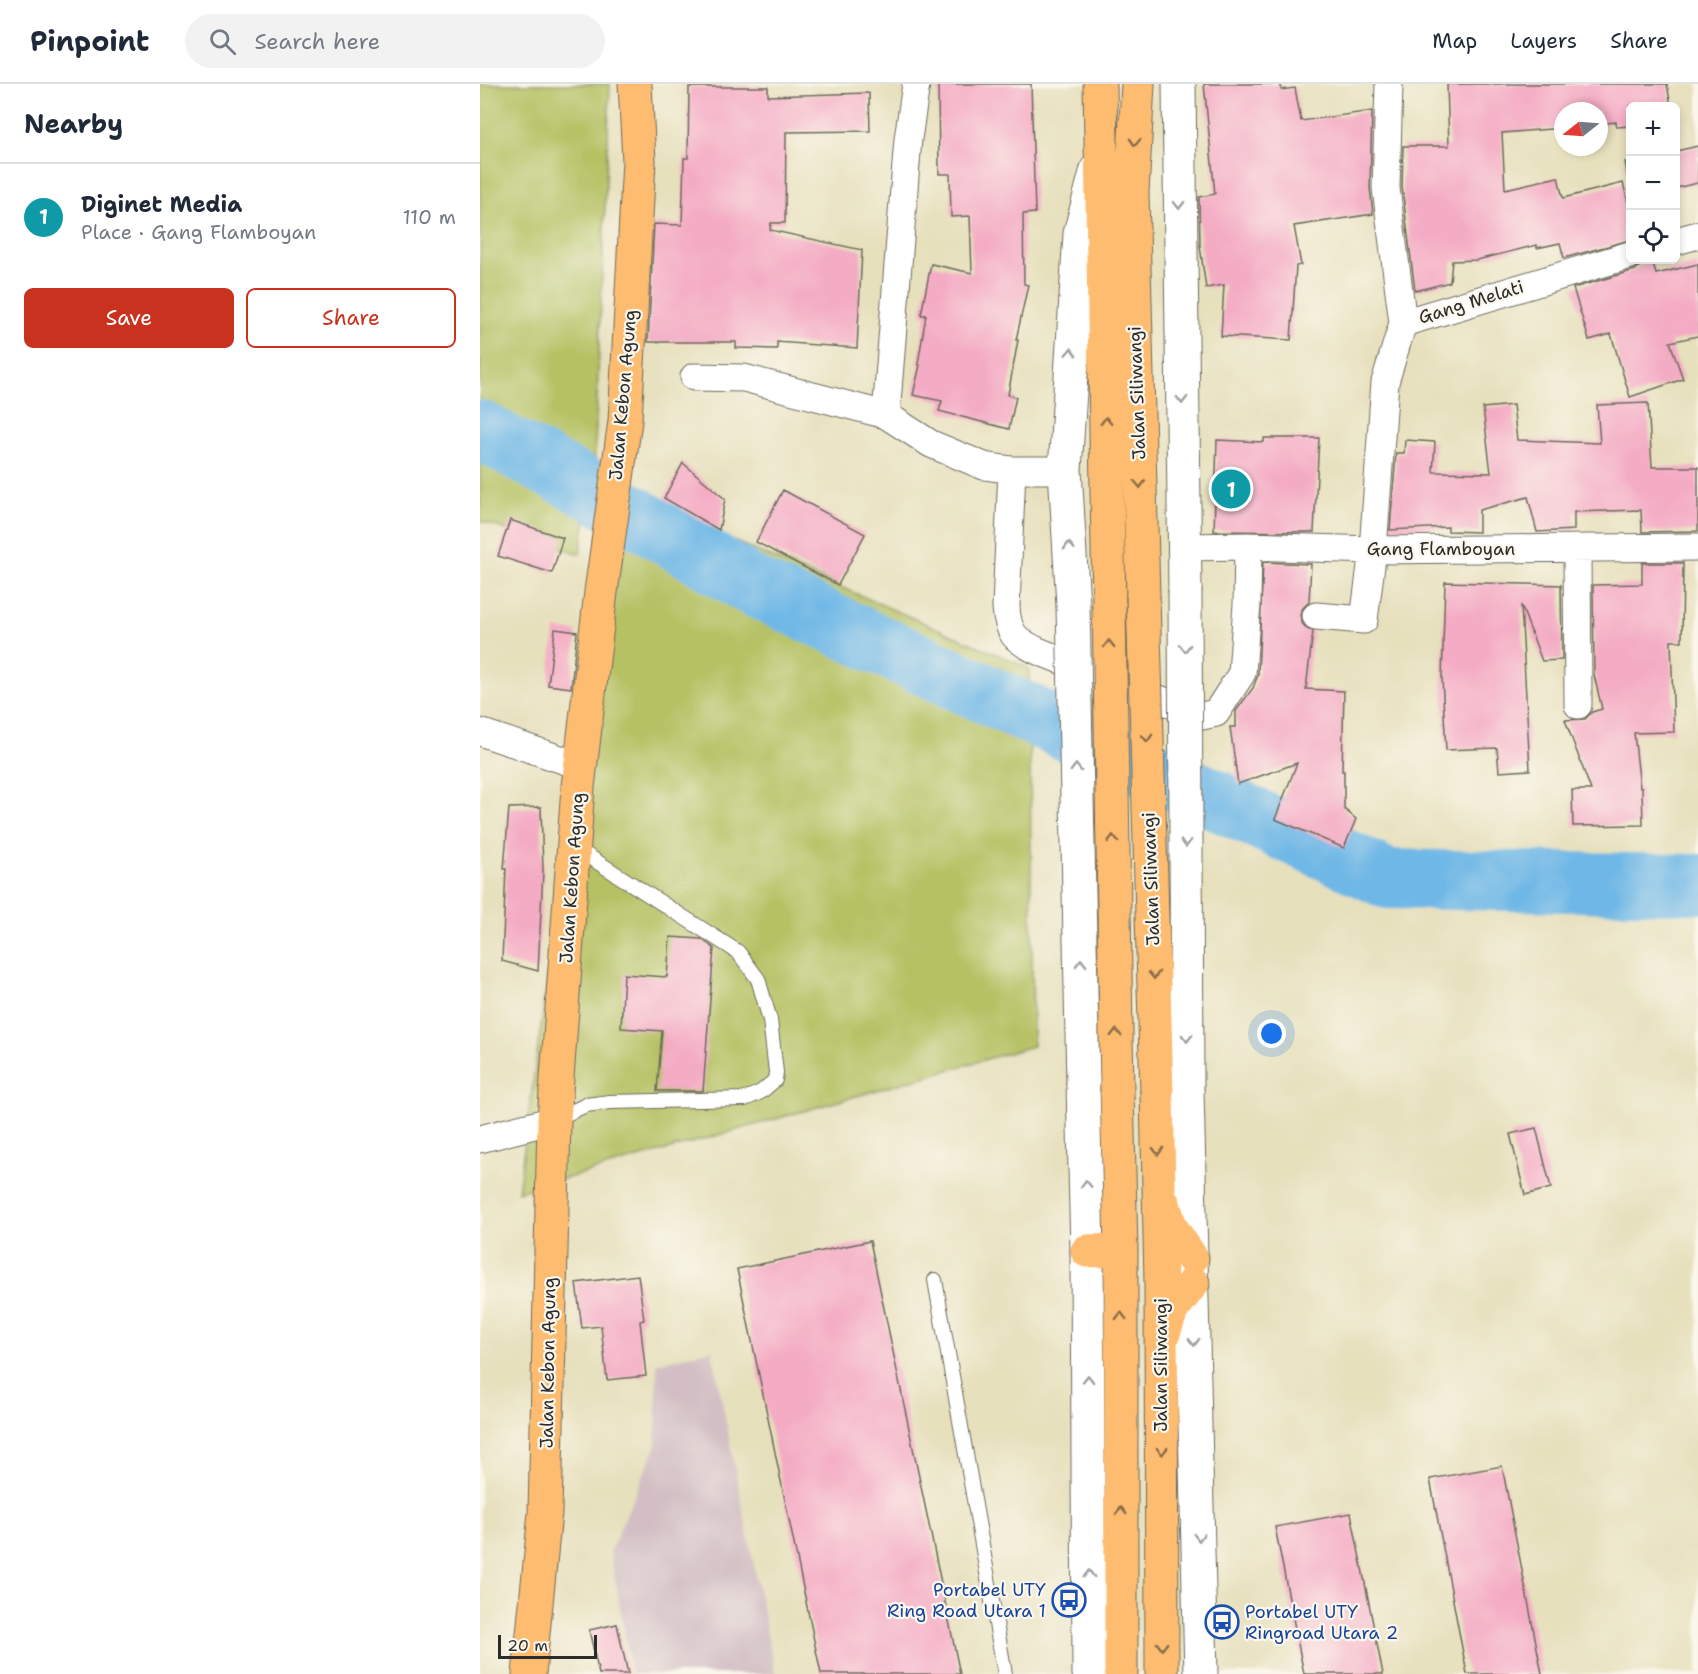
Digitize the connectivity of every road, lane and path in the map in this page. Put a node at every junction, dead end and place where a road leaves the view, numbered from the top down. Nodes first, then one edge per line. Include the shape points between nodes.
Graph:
1 (634, 84) edge
2 (915, 84) edge
3 (1100, 84) edge
4 (1138, 84) edge
5 (1179, 84) edge
6 (1389, 84) edge
7 (1100, 156) junction
8 (1698, 235) edge
9 (1680, 240) edge
10 (1626, 256) edge
11 (1403, 323) junction
12 (694, 377) dead end
13 (886, 415) junction
14 (1012, 470) junction
15 (1065, 470) junction
16 (1248, 546) junction
17 (1184, 547) junction
18 (1698, 548) edge
19 (1577, 549) junction
20 (1373, 550) junction
21 (1316, 616) dead end
22 (1578, 705) dead end
23 (480, 732) edge
24 (581, 766) junction
25 (574, 846) junction
26 (1172, 1091) junction
27 (554, 1120) junction
28 (480, 1139) edge
29 (1159, 1185) junction
30 (1121, 1250) junction
31 (1088, 1251) junction
32 (1192, 1270) junction
33 (935, 1280) dead end
34 (1161, 1342) junction
35 (530, 1674) edge
36 (1005, 1674) edge
37 (1089, 1674) edge
38 (1121, 1674) edge
39 (1162, 1674) edge
40 (1201, 1674) edge

1 - 24 main road, Jalan Kebon Agung via 639,161 625,421
2 - 13 street
3 - 7 main road, Jalan Siliwangi
4 -> 26 main road, Jalan Siliwangi, bridge via 1132,192 1143,596
5 -> 17 street
6 - 11 street, Gang Melati via 1386,188
15 -> 7 street via 1080,234
30 -> 7 main road, Jalan Siliwangi, bridge via 1104,201
8 - 9 street
10 - 11 street, Gang Melati
11 - 20 street via 1385,382
12 - 13 street via 744,378
13 - 14 street via 931,444 984,466
14 - 15 street
14 - 16 street via 1006,607 1013,635 1038,651 1202,716 1216,713 1242,673
31 -> 15 street, bridge via 1073,605
16 - 17 street, Gang Flamboyan
16 - 20 street, Gang Flamboyan
17 -> 26 street, bridge
18 - 19 street, Gang Flamboyan
19 - 20 street, Gang Flamboyan
19 - 22 street
20 - 21 street via 1364,620
23 - 24 street
24 - 25 main road, Jalan Kebon Agung
25 - 27 main road, Jalan Kebon Agung
25 - 27 lane via 738,952 758,979 770,1020 776,1072 775,1080 745,1099 610,1102 586,1105
26 -> 29 main road, Jalan Siliwangi
26 - 32 street
27 - 28 street
27 - 35 main road, Jalan Kebon Agung via 545,1513
29 - 32 main road via 1171,1227
29 - 34 main road, Jalan Siliwangi
30 - 31 main road
38 -> 30 main road, Jalan Siliwangi
37 -> 31 street
32 - 34 main road
32 -> 40 street
33 - 36 lane
34 -> 39 main road, Jalan Siliwangi

